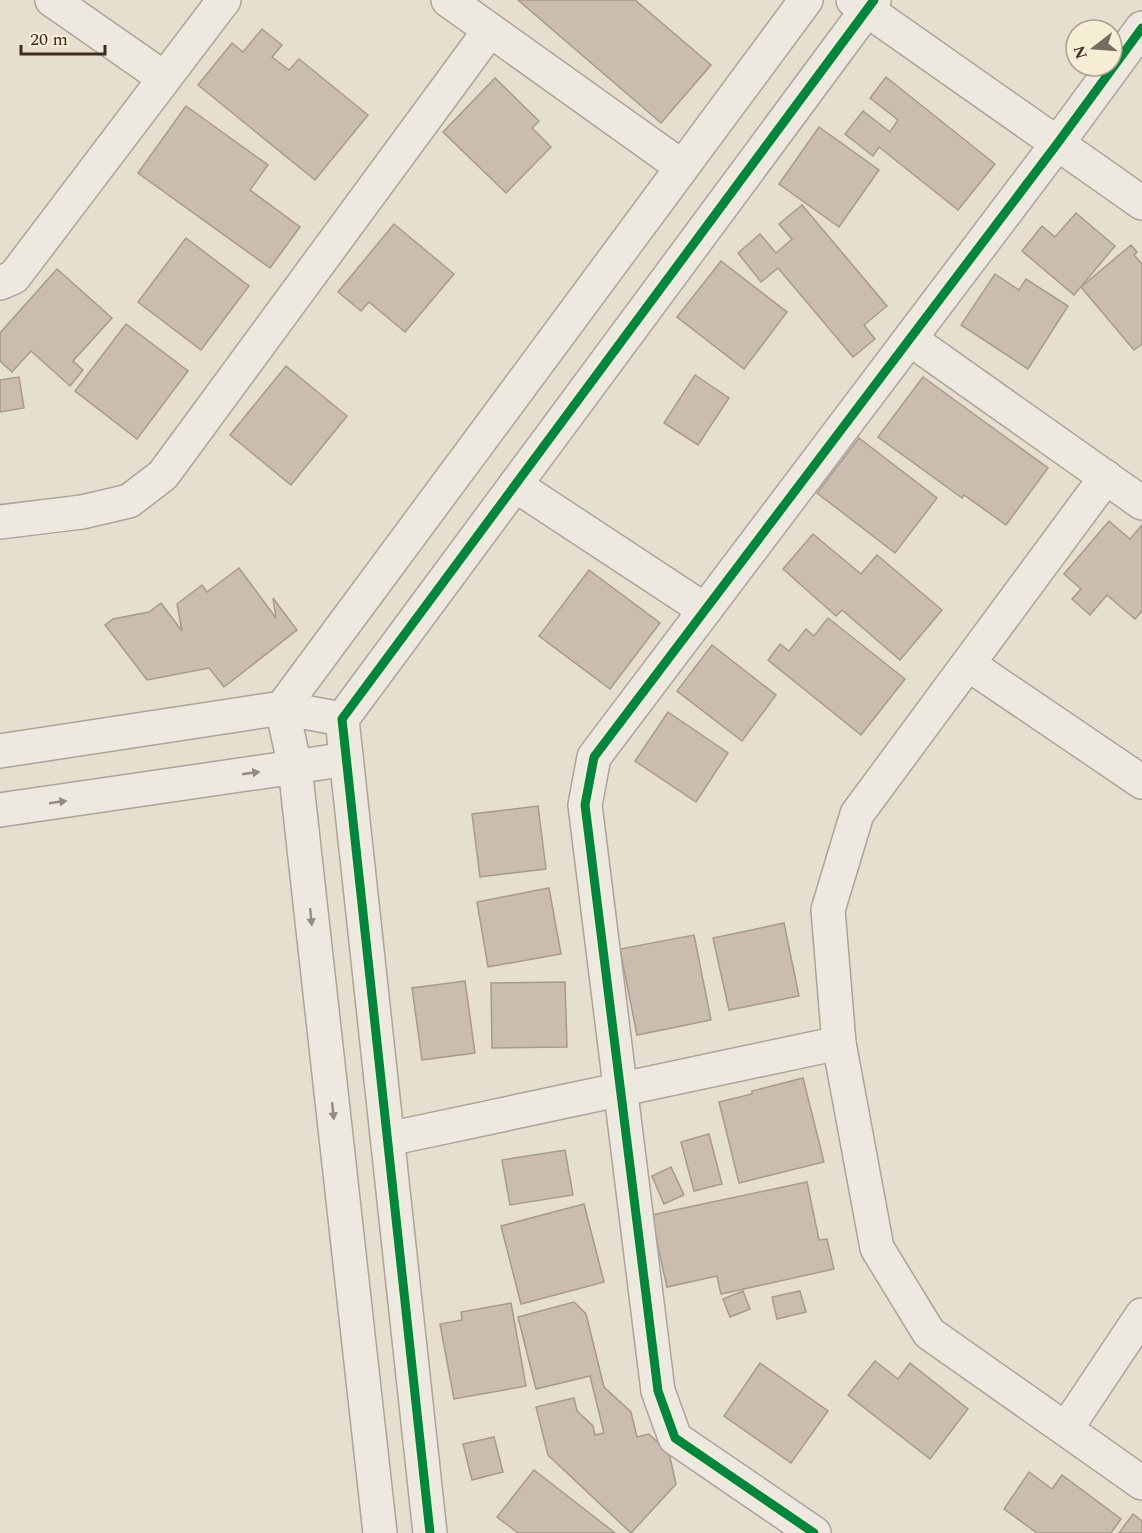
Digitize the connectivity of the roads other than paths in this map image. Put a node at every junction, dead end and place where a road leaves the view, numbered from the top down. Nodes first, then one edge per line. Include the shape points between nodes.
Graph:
1 (52, 0) edge
2 (224, 0) edge
3 (448, 0) edge
4 (806, 0) edge
5 (865, 3) edge
6 (1142, 28) edge
7 (490, 30) junction
8 (164, 78) junction
9 (1057, 144) junction
10 (682, 167) junction
11 (1142, 203) edge
12 (0, 283) edge
13 (910, 339) junction
14 (1106, 477) junction
15 (515, 485) junction
16 (1142, 503) edge
17 (0, 522) edge
18 (705, 610) junction
19 (968, 664) junction
20 (282, 708) junction
21 (342, 719) junction
22 (0, 751) edge
23 (346, 759) junction
24 (295, 767) junction
25 (1142, 782) edge
26 (0, 810) edge
27 (838, 1043) junction
28 (620, 1089) junction
29 (388, 1139) junction
30 (1142, 1315) edge
31 (1066, 1429) junction
32 (1142, 1483) edge
33 (380, 1533) edge
34 (430, 1533) edge
35 (814, 1533) edge

1 - 8 street
2 - 8 street
3 - 7 street
4 - 10 street
5 - 9 street
5 - 15 street
6 - 9 street
7 - 10 street
7 - 17 street via 163,475 129,501 82,512
8 - 12 street via 14,277
9 - 11 street
9 - 13 street
10 - 20 street
13 - 14 street
13 - 18 street
14 - 16 street
14 - 19 street
15 - 18 street
15 - 21 street
18 - 28 street via 594,757 585,805
19 - 25 street
19 - 27 street via 857,814 828,910
20 - 21 street
20 - 22 street
20 - 24 street
21 - 23 street
23 - 24 street
23 - 29 street
26 -> 24 street
24 -> 33 street
27 - 28 street
27 - 31 street via 877,1248 929,1333
28 - 29 street
28 - 35 street via 658,1391 675,1438
29 - 34 street
30 - 31 street
31 - 32 street

